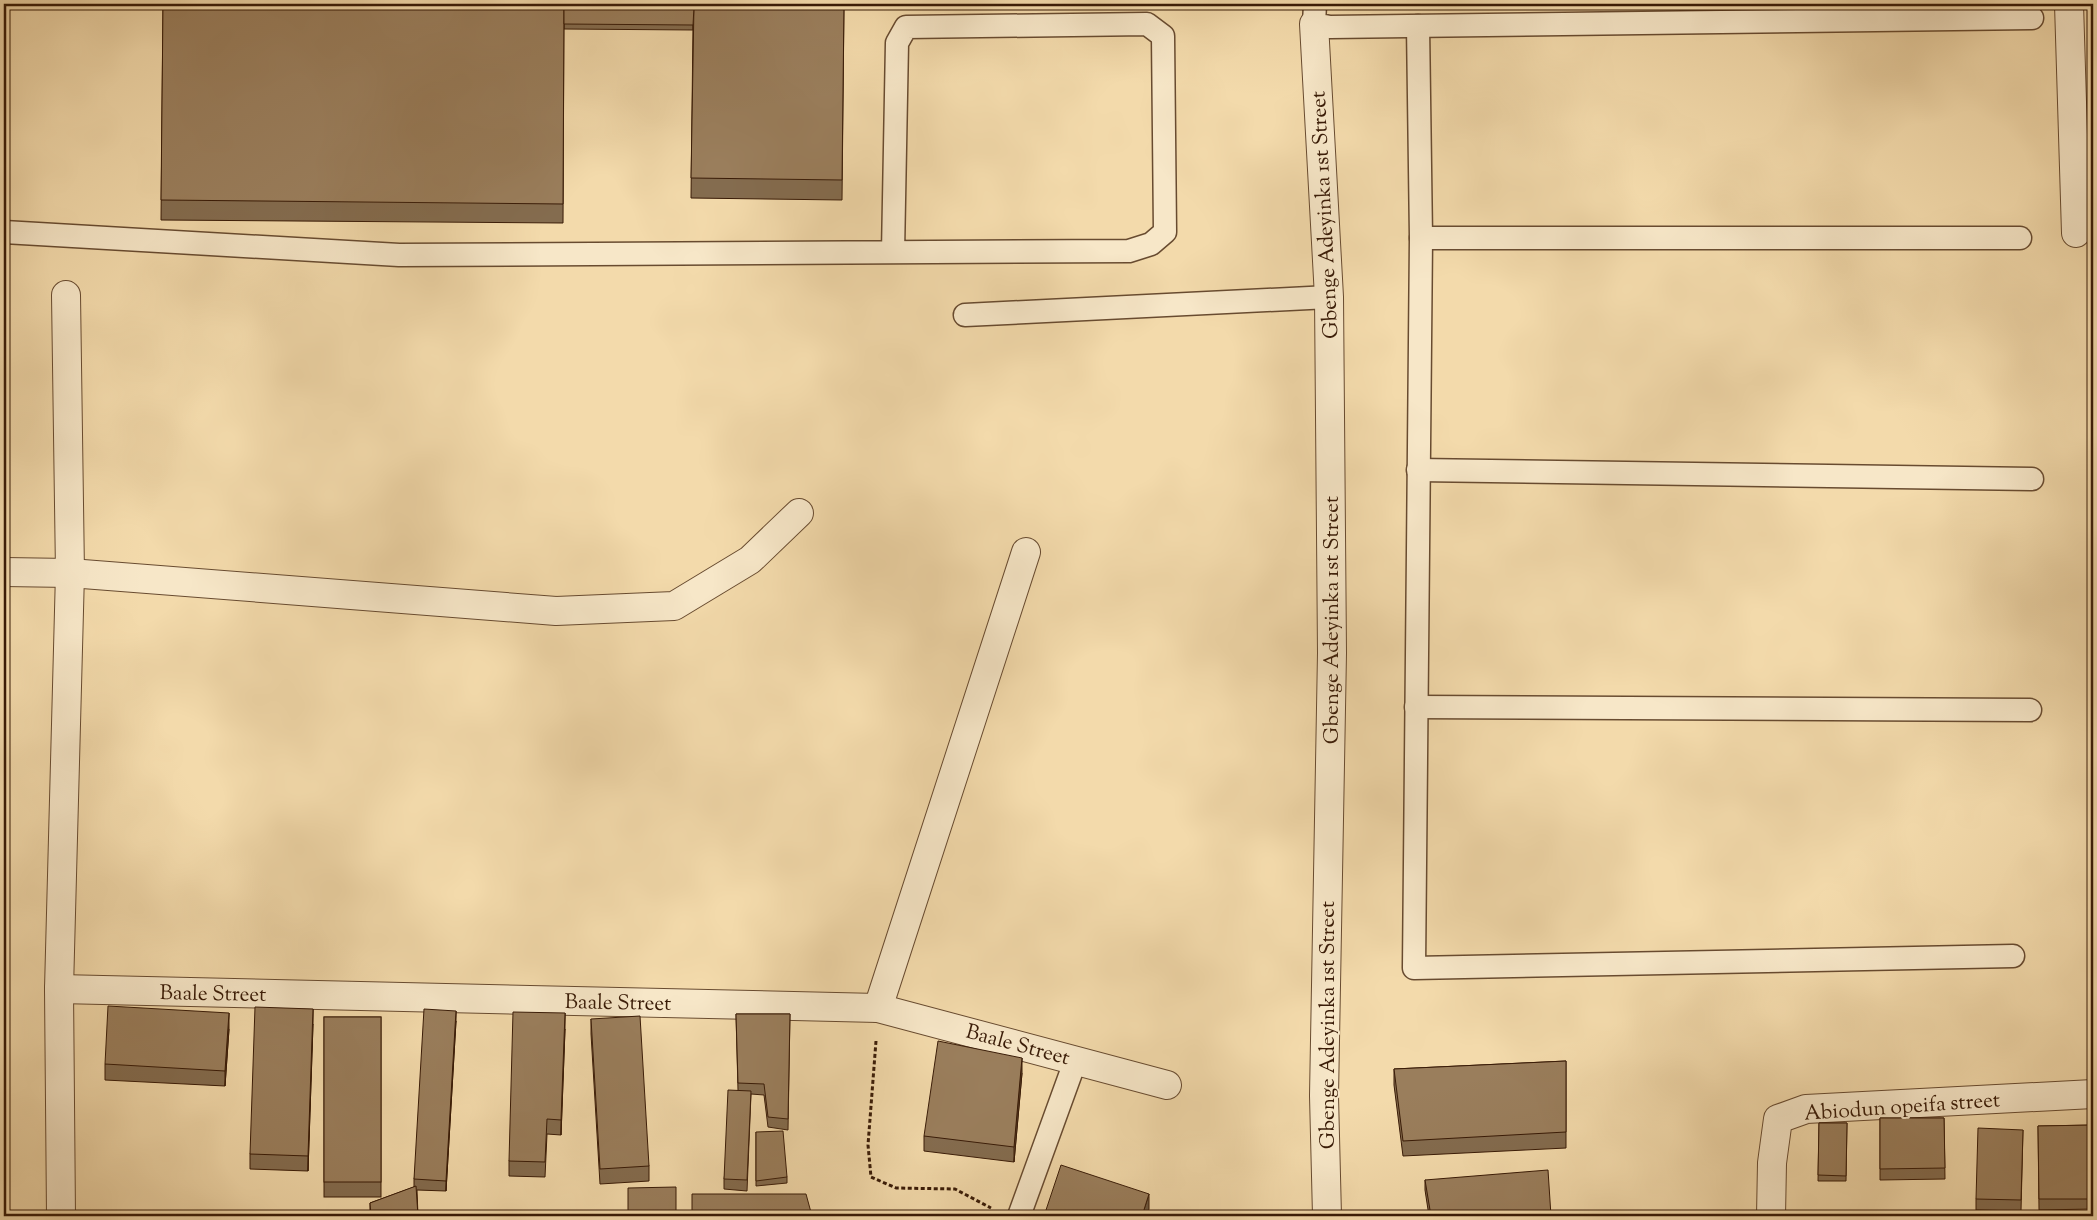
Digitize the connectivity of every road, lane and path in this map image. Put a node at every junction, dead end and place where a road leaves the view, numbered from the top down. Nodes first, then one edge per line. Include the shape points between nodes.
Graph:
1 (2069, 4) edge
2 (1315, 14) edge
3 (2032, 18) dead end
4 (1418, 26) junction
5 (4, 232) edge
6 (2076, 233) dead end
7 (1421, 238) junction
8 (2020, 238) dead end
9 (893, 252) junction
10 (66, 295) dead end
11 (1329, 297) junction
12 (965, 315) dead end
13 (1418, 470) junction
14 (2032, 480) dead end
15 (799, 513) dead end
16 (1026, 552) dead end
17 (4, 572) edge
18 (70, 573) junction
19 (1416, 706) junction
20 (2030, 710) dead end
21 (2013, 956) dead end
22 (59, 989) junction
23 (878, 1008) junction
24 (1076, 1059) junction
25 (1167, 1084) dead end
26 (2093, 1094) edge
27 (1008, 1214) edge
28 (61, 1216) edge
29 (1327, 1216) edge
30 (1771, 1216) edge

1 - 6 street
2 - 4 lane via 1330,27
2 - 11 street, Gbenge Adeyinka 1st Street
3 - 4 lane
4 - 7 lane
5 - 9 lane via 399,255
7 - 8 lane
7 - 13 lane
9 - 9 lane via 1129,251 1151,244 1165,232 1163,36 1147,24 906,27 897,42
10 - 18 street
11 - 12 lane
11 - 29 street, Gbenge Adeyinka 1st Street via 1332,653 1324,1096
13 - 14 lane
13 - 19 lane
15 - 18 street via 750,560 674,606 556,611
16 - 23 street
17 - 18 street
18 - 22 street
19 - 20 lane
19 - 21 lane via 1414,968
22 - 23 street, Baale Street
22 - 28 street
23 - 24 street, Baale Street
23 - 27 path via 868,1145 871,1176 896,1188 955,1189
24 - 25 street, Baale Street
24 - 27 lane
26 - 30 street, Abiodun opeifa street via 1806,1109 1778,1119 1772,1163

